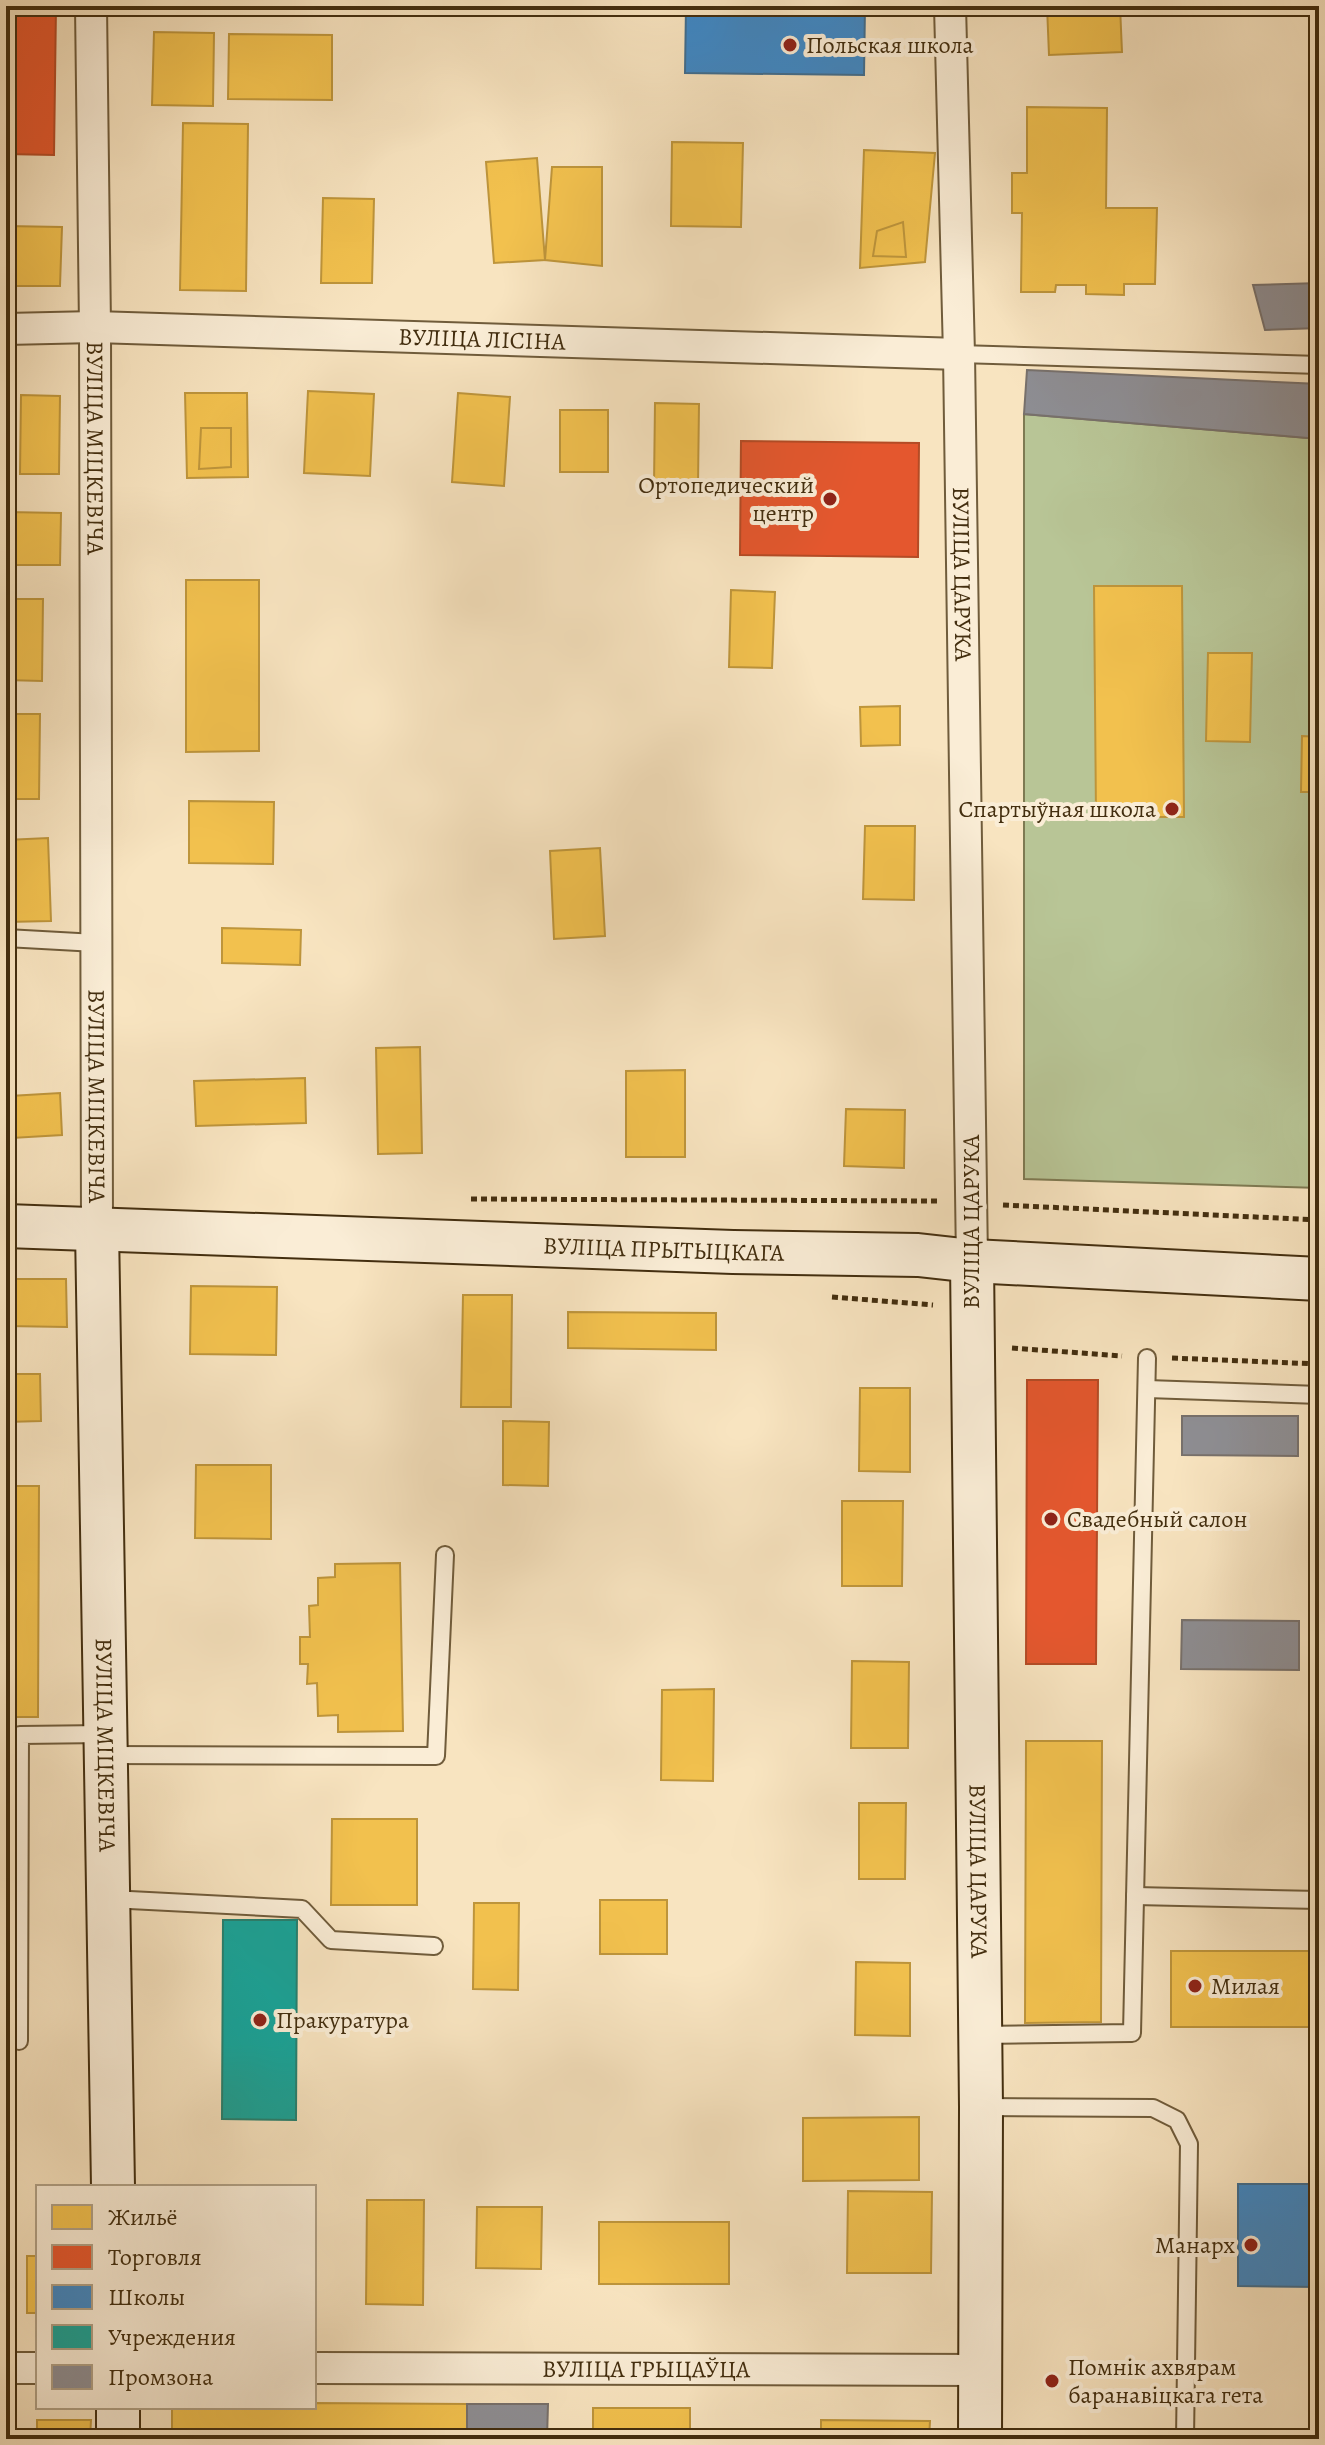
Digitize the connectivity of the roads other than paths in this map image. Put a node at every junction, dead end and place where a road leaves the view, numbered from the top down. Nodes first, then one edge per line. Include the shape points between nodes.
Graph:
1 (91, 6) edge
2 (950, 6) edge
3 (95, 327) junction
4 (6, 329) edge
5 (959, 354) junction
6 (1319, 365) edge
7 (6, 938) edge
8 (96, 943) junction
9 (6, 1226) edge
10 (97, 1229) junction
11 (972, 1261) junction
12 (1319, 1279) edge
13 (1147, 1358) road end
14 (1147, 1389) junction
15 (1319, 1395) edge
16 (445, 1555) dead end
17 (106, 1744) junction
18 (1135, 1896) junction
19 (108, 1899) junction
20 (1319, 1900) edge
21 (434, 1946) dead end
22 (980, 2035) junction
23 (19, 2041) dead end
24 (981, 2107) junction
25 (113, 2185) edge
26 (6, 2368) edge
27 (36, 2368) edge
28 (316, 2368) edge
29 (978, 2370) junction
30 (118, 2409) edge
31 (118, 2439) edge
32 (980, 2439) edge
33 (1185, 2439) edge

1 - 3 street, ВУЛІЦА МІЦКЕВІЧА
2 - 5 street, ВУЛІЦА ЦАРУКА
3 - 4 street, ВУЛІЦА ЛІСІНА
3 - 5 street, ВУЛІЦА ЛІСІНА
3 - 8 street, ВУЛІЦА МІЦКЕВІЧА
5 - 6 lane
5 - 11 street, ВУЛІЦА ЦАРУКА
7 - 8 lane
8 - 10 street, ВУЛІЦА МІЦКЕВІЧА
9 - 10 street, ВУЛІЦА ПРЫТЫЦКАГА
10 - 11 street, ВУЛІЦА ПРЫТЫЦКАГА via 918,1255
10 - 17 street, ВУЛІЦА МІЦКЕВІЧА
11 - 12 street, ВУЛІЦА ПРЫТЫЦКАГА
11 - 22 street, ВУЛІЦА ЦАРУКА
13 - 14 lane
14 - 15 lane
14 - 18 lane
16 - 17 lane via 436,1756
17 - 19 street, ВУЛІЦА МІЦКЕВІЧА
17 - 23 lane via 20,1735
18 - 20 lane
18 - 22 lane via 1132,2033
19 - 21 lane via 302,1909 331,1940
19 - 25 street, ВУЛІЦА МІЦКЕВІЧА
22 - 24 street, ВУЛІЦА ЦАРУКА
24 - 29 street, ВУЛІЦА ЦАРУКА
24 - 33 lane via 1153,2108 1177,2120 1189,2144
26 - 27 street
28 - 29 street, ВУЛІЦА ГРЫЦАЎЦА
29 - 32 street, ВУЛІЦА ЦАРУКА
30 - 31 street

